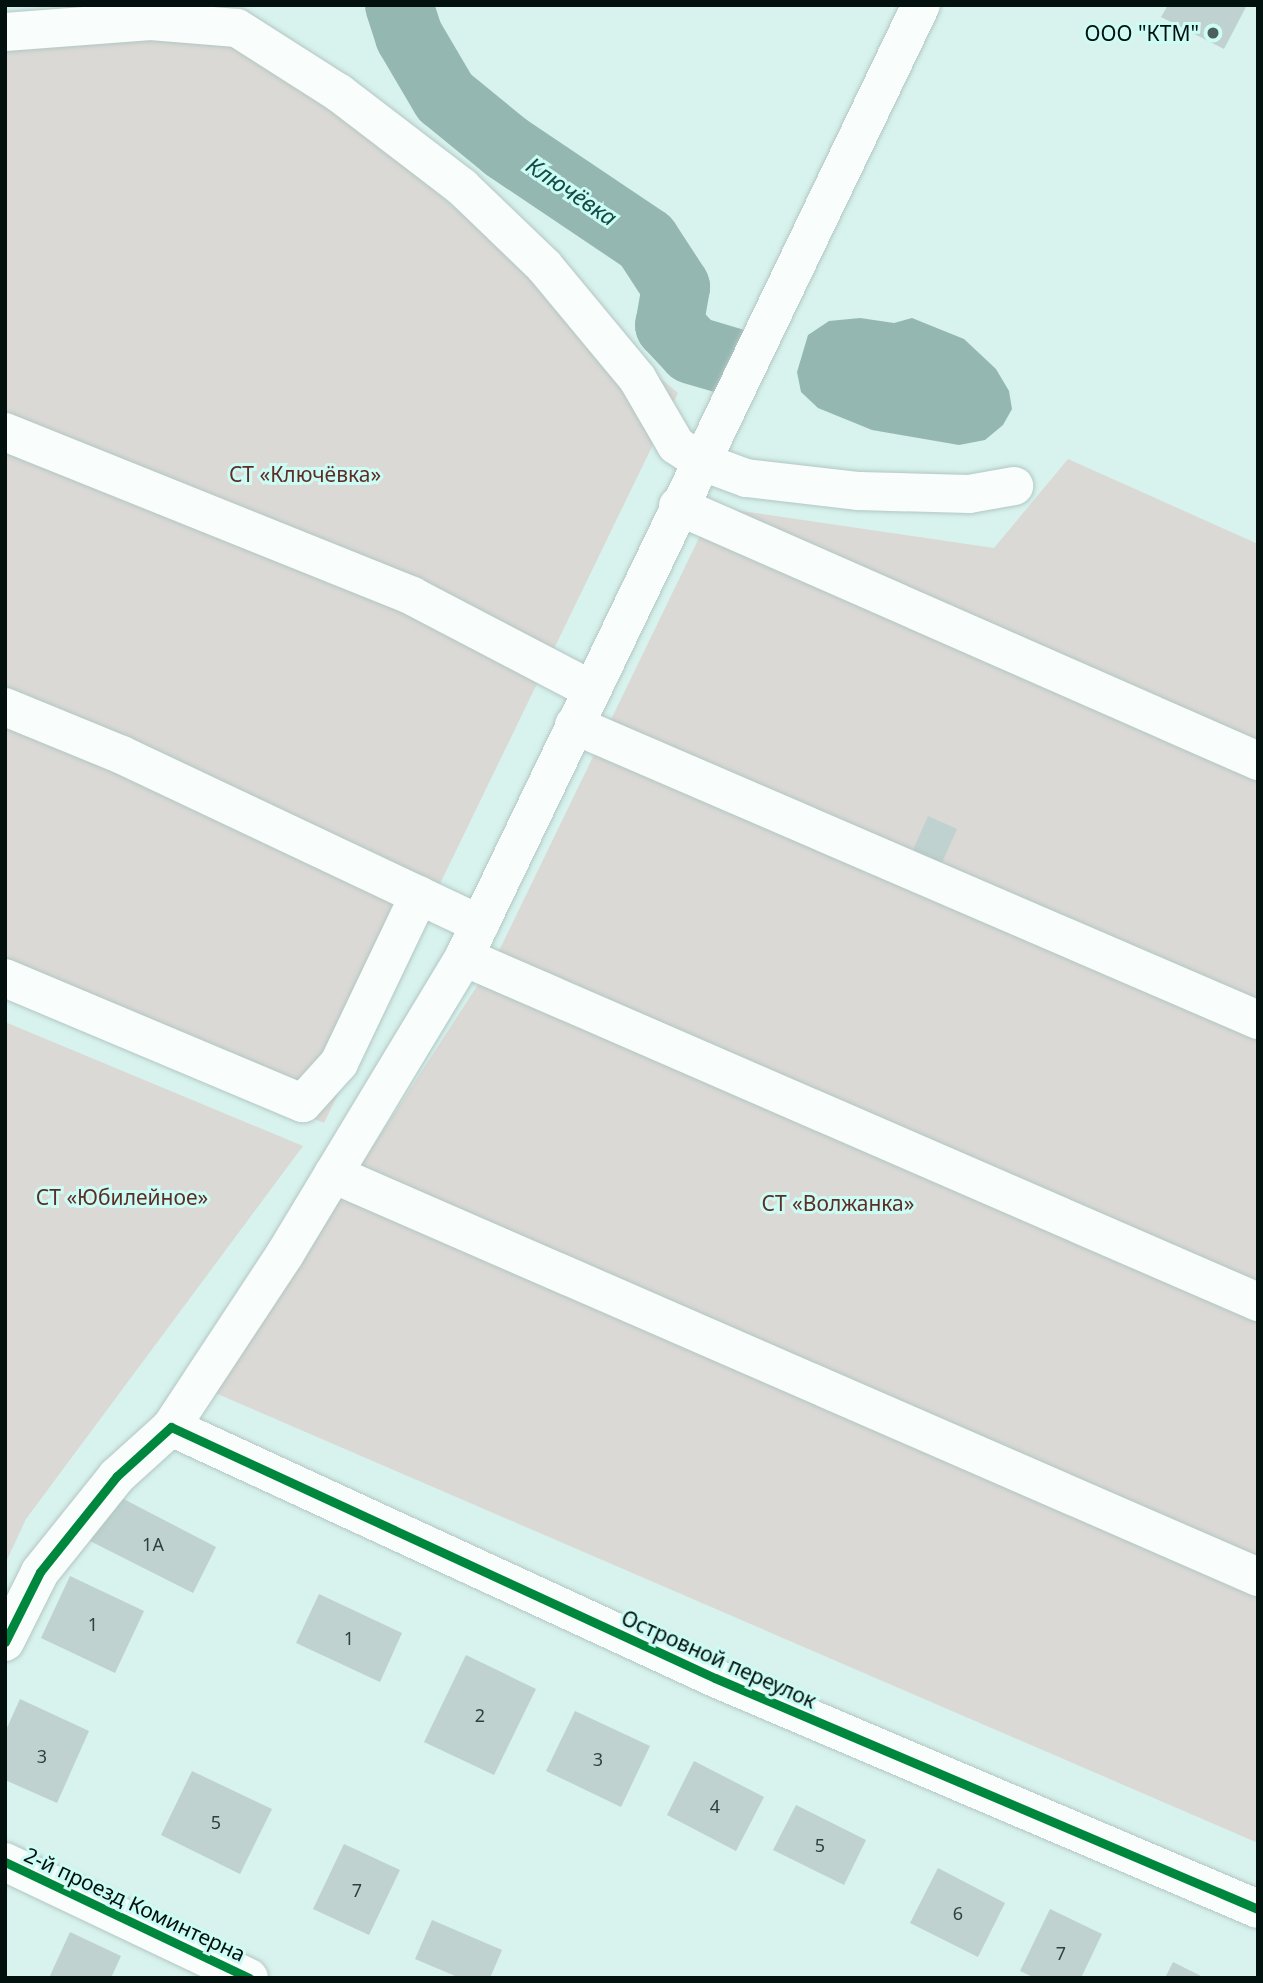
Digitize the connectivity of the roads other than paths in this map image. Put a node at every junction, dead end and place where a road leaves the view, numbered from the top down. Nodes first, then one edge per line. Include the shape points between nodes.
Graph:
1 (921, 5) edge
2 (5, 32) edge
3 (5, 432) edge
4 (700, 461) junction
5 (1014, 486) dead end
6 (678, 506) junction
7 (590, 689) junction
8 (5, 707) edge
9 (573, 725) junction
10 (1258, 761) edge
11 (419, 895) junction
12 (472, 941) junction
13 (5, 978) edge
14 (1258, 1020) edge
15 (333, 1174) junction
16 (1258, 1302) edge
17 (172, 1427) junction
18 (1258, 1577) edge
19 (5, 1642) edge
20 (5, 1863) edge
21 (1258, 1909) edge
22 (249, 1978) edge

1 - 4 street
2 - 4 street via 151,21 237,28 339,93 462,187 544,266 637,378 676,445
3 - 7 street via 412,596
4 - 5 street via 746,478 859,491 969,494
4 - 6 street
6 - 7 street
6 - 10 street
7 - 9 street
8 - 11 street via 122,755
9 - 12 street
9 - 14 street
11 - 12 street
11 - 13 street via 339,1063 303,1103
12 - 15 street
12 - 16 street
15 - 17 street
15 - 18 street
17 - 19 street via 117,1476 40,1572
17 - 21 street, Островной переулок via 715,1678
20 - 22 street, 2-й проезд Коминтерна

